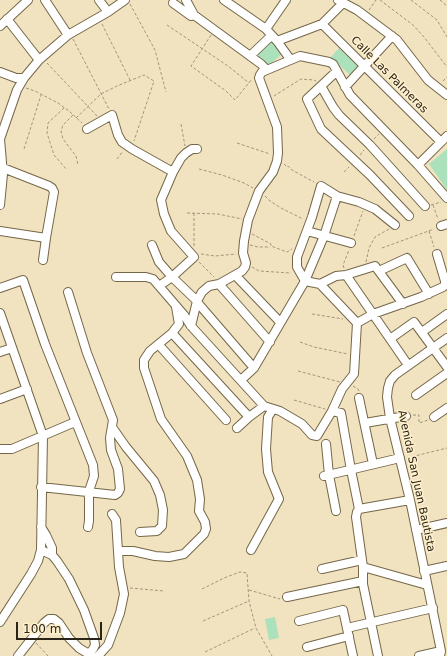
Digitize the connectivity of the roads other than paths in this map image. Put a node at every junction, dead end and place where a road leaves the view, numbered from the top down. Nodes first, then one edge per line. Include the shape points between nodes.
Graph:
1 (28, 0) edge
2 (45, 0) edge
3 (98, 0) edge
4 (126, 0) edge
5 (186, 0) edge
6 (224, 0) edge
7 (286, 0) edge
8 (340, 2) edge
9 (173, 3) dead end
10 (108, 12) junction
11 (194, 15) junction
12 (7, 19) junction
13 (322, 24) junction
14 (0, 26) edge
15 (68, 35) junction
16 (271, 35) junction
17 (392, 36) junction
18 (250, 56) junction
19 (41, 59) junction
20 (290, 59) junction
21 (365, 66) junction
22 (267, 70) junction
23 (337, 71) junction
24 (0, 72) edge
25 (24, 78) junction
26 (322, 86) junction
27 (345, 87) junction
28 (447, 95) edge
29 (87, 129) road end
30 (444, 139) edge
31 (197, 149) dead end
32 (1, 155) edge
33 (418, 165) junction
34 (3, 168) junction
35 (173, 172) junction
36 (337, 196) junction
37 (447, 198) edge
38 (0, 205) edge
39 (429, 205) road end
40 (409, 216) dead end
41 (395, 225) dead end
42 (0, 231) edge
43 (307, 231) junction
44 (324, 236) junction
45 (46, 238) junction
46 (351, 243) dead end
47 (152, 246) dead end
48 (437, 254) road end
49 (43, 260) dead end
50 (379, 271) junction
51 (235, 275) junction
52 (346, 275) junction
53 (116, 276) dead end
54 (172, 277) junction
55 (305, 281) junction
56 (220, 284) junction
57 (320, 284) junction
58 (159, 286) junction
59 (0, 288) edge
60 (68, 292) dead end
61 (429, 294) junction
62 (197, 301) junction
63 (403, 304) junction
64 (176, 306) junction
65 (0, 313) edge
66 (373, 314) junction
67 (447, 314) edge
68 (280, 322) junction
69 (357, 323) junction
70 (191, 326) junction
71 (422, 332) junction
72 (172, 333) junction
73 (3, 334) edge
74 (447, 338) edge
75 (390, 339) junction
76 (270, 342) junction
77 (159, 345) junction
78 (12, 348) junction
79 (433, 348) junction
80 (0, 352) edge
81 (408, 365) junction
82 (447, 367) edge
83 (254, 368) junction
84 (447, 373) edge
85 (241, 380) junction
86 (27, 389) junction
87 (416, 395) dead end
88 (360, 398) road end
89 (0, 399) edge
90 (264, 406) junction
91 (447, 408) edge
92 (273, 409) junction
93 (332, 411) junction
94 (406, 416) road end
95 (249, 417) junction
96 (390, 418) junction
97 (434, 418) road end
98 (226, 420) dead end
99 (75, 422) junction
100 (365, 423) junction
101 (112, 427) junction
102 (238, 428) dead end
103 (43, 436) junction
104 (326, 444) dead end
105 (0, 449) edge
106 (400, 459) junction
107 (373, 464) junction
108 (351, 470) junction
109 (326, 476) junction
110 (41, 487) junction
111 (89, 491) junction
112 (410, 500) junction
113 (359, 509) junction
114 (336, 511) dead end
115 (112, 514) dead end
116 (447, 523) edge
117 (41, 527) junction
118 (88, 527) dead end
119 (416, 530) junction
120 (140, 532) dead end
121 (41, 550) junction
122 (251, 550) dead end
123 (118, 551) junction
124 (52, 555) junction
125 (362, 563) junction
126 (447, 566) edge
127 (322, 569) dead end
128 (424, 571) junction
129 (363, 581) junction
130 (427, 585) junction
131 (287, 597) road end
132 (432, 608) junction
133 (299, 621) dead end
134 (0, 622) edge
135 (370, 623) junction
136 (348, 632) junction
137 (307, 647) dead end
138 (441, 653) edge
139 (91, 655) edge
140 (18, 656) edge
141 (98, 656) edge
142 (353, 656) edge
143 (378, 656) edge
144 (419, 656) edge

1 - 12 street
2 - 15 street
3 - 10 street
4 - 10 street
5 - 11 street
6 - 16 street
7 - 16 street
8 - 13 street
8 - 17 street
9 - 11 street via 191,16
10 - 15 street
11 - 18 street
12 - 14 street
12 - 19 street
13 - 16 street
13 - 21 street, Calle Las Palmeras
15 - 19 street
16 - 18 street
16 - 20 street
17 - 21 street
17 - 28 street via 428,80
18 - 22 street
19 - 25 street
20 - 22 street
20 - 23 street via 300,56 329,62
21 - 27 street
21 - 30 street, Calle Las Palmeras
22 - 51 street via 259,78 277,127 277,160 273,172 259,191 248,220 243,253 246,263 242,271
23 - 26 street
23 - 27 street
24 - 25 street
25 - 32 street via 0,139
26 - 39 street via 332,107
26 - 40 street via 307,99 321,128
27 - 33 street
29 - 35 street via 112,115 118,135 124,144
30 - 33 street
31 - 35 street via 186,152
32 - 34 street
33 - 37 street
34 - 38 street
34 - 45 street via 52,188 54,192
35 - 54 street via 161,200 164,214 171,231 194,255
36 - 41 street via 375,209
36 - 43 street via 321,186
36 - 44 street
42 - 45 street
43 - 44 street
43 - 55 street via 297,257 297,267
44 - 46 street
44 - 55 street
45 - 49 street
47 - 54 street via 159,262
48 - 61 street via 445,285
50 - 52 street via 375,266
50 - 61 street via 407,258
50 - 63 street
51 - 56 street
51 - 68 street
52 - 57 street via 336,276
52 - 66 street
53 - 58 street via 146,277 153,279
54 - 58 street
54 - 62 street
55 - 57 street
55 - 68 street
56 - 62 street via 209,286
56 - 76 street
57 - 69 street
58 - 64 street
59 - 99 street via 23,280
60 - 101 street via 87,353 109,407 113,420
61 - 63 street
62 - 70 street
62 - 83 street
63 - 66 street
64 - 70 street
64 - 72 street via 179,324
65 - 73 street
66 - 69 street
66 - 75 street
67 - 71 street
68 - 76 street
69 - 93 street via 354,374 342,389
70 - 85 street
71 - 75 street via 414,322
71 - 79 street
72 - 77 street
72 - 95 street
73 - 78 street
74 - 79 street, Avenida San Juan Bautista
75 - 81 street
76 - 83 street
77 - 98 street
77 - 123 street via 150,351 144,360 144,368 161,419 187,456 198,480 199,511 206,529 184,554 169,557
78 - 80 street
78 - 86 street
79 - 81 street, Avenida San Juan Bautista
79 - 82 street
81 - 96 street, Avenida San Juan Bautista via 390,381 387,397
83 - 85 street
84 - 87 street
85 - 90 street
86 - 89 street
86 - 103 street
88 - 100 street
90 - 92 street
90 - 95 street
91 - 97 street
92 - 93 street via 302,424 314,436 319,434
92 - 122 street via 268,417 266,449 268,472 279,499
93 - 108 street via 341,413
94 - 96 street
95 - 102 street
96 - 100 street
96 - 106 street, Avenida San Juan Bautista
99 - 103 street
99 - 111 street via 93,465 94,476
100 - 107 street
101 - 111 street via 111,450 118,468 120,489 115,494
101 - 120 street via 154,481 160,495 163,510 162,526 157,531
103 - 105 street via 12,450
103 - 110 street
104 - 109 street
106 - 107 street
106 - 112 street, Avenida San Juan Bautista
107 - 108 street
108 - 109 street
108 - 113 street
109 - 114 street
110 - 111 street
110 - 117 street
111 - 118 street
112 - 113 street
112 - 119 street, Avenida San Juan Bautista
113 - 125 street via 356,517
115 - 123 street via 116,520
116 - 119 street
117 - 121 street
117 - 124 street via 52,548
119 - 128 street, Avenida San Juan Bautista
121 - 124 street
121 - 134 street via 31,574
123 - 141 street via 124,594 108,645
124 - 139 street via 69,579 84,610 95,644
125 - 127 street
125 - 129 street
125 - 130 street
126 - 128 street
128 - 130 street, Avenida San Juan Bautista
129 - 131 street
129 - 135 street
130 - 132 street, Avenida San Juan Bautista
132 - 135 street
132 - 138 street, Avenida San Juan Bautista
133 - 136 street via 343,610
135 - 136 street
135 - 143 street
136 - 137 street
136 - 142 street
138 - 144 street
139 - 140 street via 68,638 59,623 49,619

